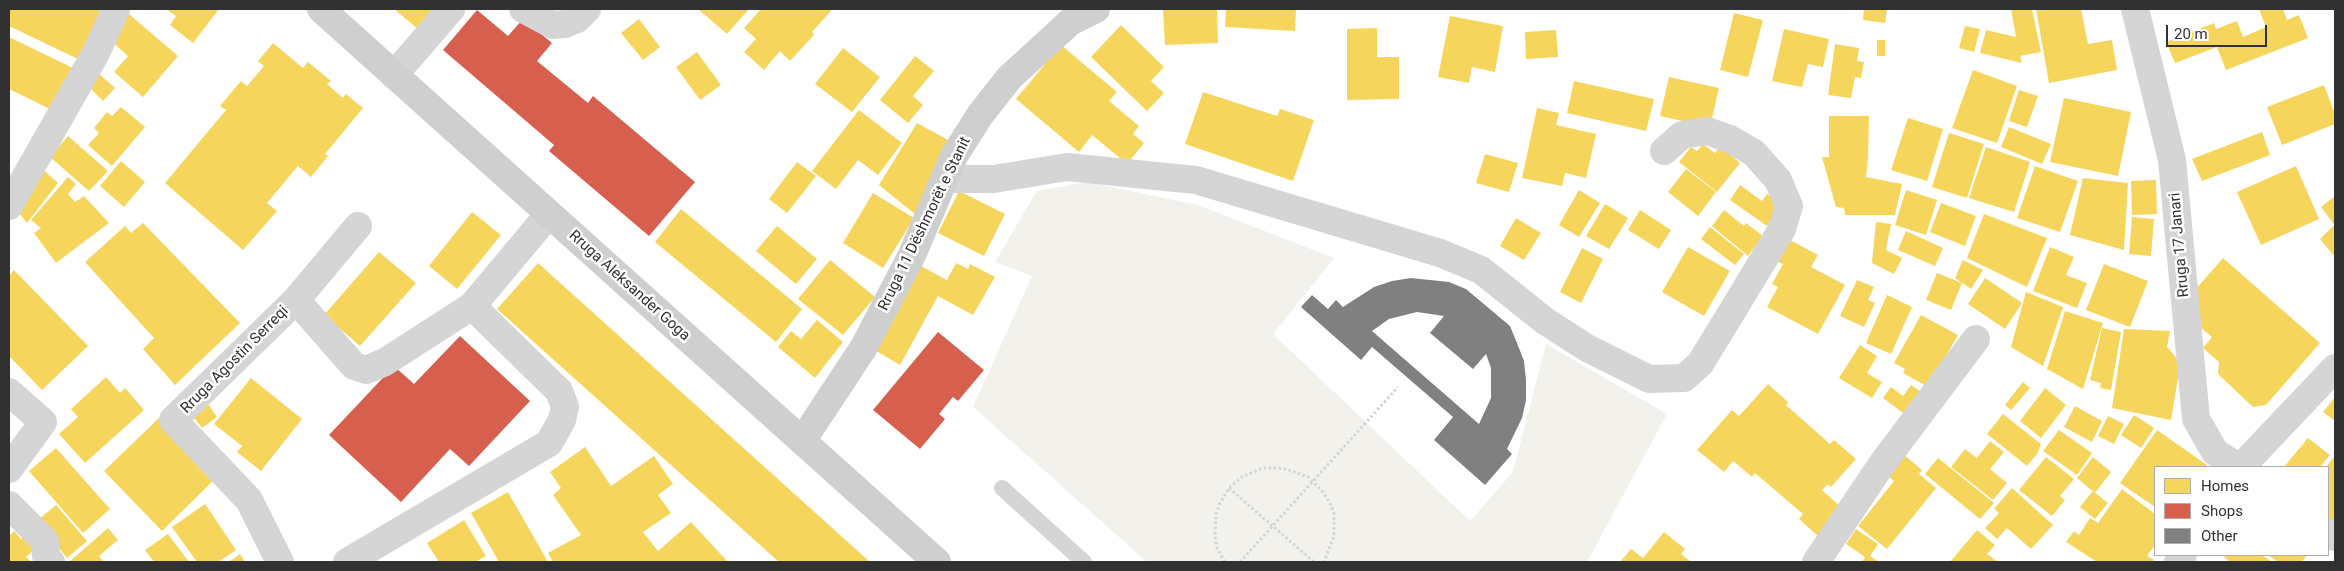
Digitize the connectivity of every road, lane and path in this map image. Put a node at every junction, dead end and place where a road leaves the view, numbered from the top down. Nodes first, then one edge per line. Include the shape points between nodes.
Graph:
1 (116, 9) edge
2 (321, 9) edge
3 (452, 9) edge
4 (523, 9) edge
5 (587, 9) edge
6 (1096, 9) edge
7 (2135, 9) edge
8 (394, 75) junction
9 (1664, 151) dead end
10 (945, 179) junction
11 (9, 206) edge
12 (549, 214) junction
13 (358, 226) dead end
14 (296, 300) junction
15 (472, 306) junction
16 (1976, 340) dead end
17 (2335, 368) edge
18 (1398, 387) dead end
19 (9, 392) edge
20 (802, 441) junction
21 (2238, 466) edge
22 (2241, 466) edge
23 (9, 469) edge
24 (1312, 480) junction
25 (1002, 488) dead end
26 (1229, 488) junction
27 (9, 505) edge
28 (1272, 525) junction
29 (51, 562) edge
30 (280, 562) edge
31 (346, 562) edge
32 (937, 562) edge
33 (1084, 562) edge
34 (1225, 562) edge
35 (1240, 562) edge
36 (1314, 562) edge
37 (1324, 562) edge
38 (1816, 562) edge

1 - 11 street via 96,53
2 - 8 main road, Rruga Aleksander Goga
3 - 8 street
4 - 5 street via 553,25 565,24
6 - 10 main road, Rruga 11 Dëshmorët e Stanit via 1070,22 1009,78 954,156
7 - 21 street, Rruga 17 Janari via 2172,160 2196,419 2215,452
8 - 12 main road, Rruga Aleksander Goga
9 - 10 street via 1682,135 1707,131 1730,139 1754,153 1778,180 1790,206 1782,229 1700,364 1684,378 1649,379 1587,348 1545,321 1481,270 1440,253 1196,180 1067,167 994,179
10 - 20 main road, Rruga 11 Dëshmorët e Stanit via 912,255 864,347
12 - 15 street, Rruga Agostin Serreqi
12 - 20 main road, Rruga Aleksander Goga
13 - 14 street, Rruga Agostin Serreqi
14 - 15 street, Rruga Agostin Serreqi via 354,366 366,370 385,362
14 - 30 street, Rruga Agostin Serreqi via 174,420 249,500
15 - 31 street via 559,392 565,407 562,420 549,443
16 - 38 street via 1882,464
17 - 22 street
18 - 24 path
19 - 23 street via 43,422
20 - 32 main road, Rruga Aleksander Goga
24 - 26 path via 1286,469 1263,468 1242,477
24 - 28 path
24 - 37 path via 1324,493 1334,514 1334,536
25 - 33 lane
26 - 28 path
26 - 34 path via 1220,503 1214,525 1217,548
27 - 29 street via 45,541 46,556
28 - 35 path
28 - 36 path

